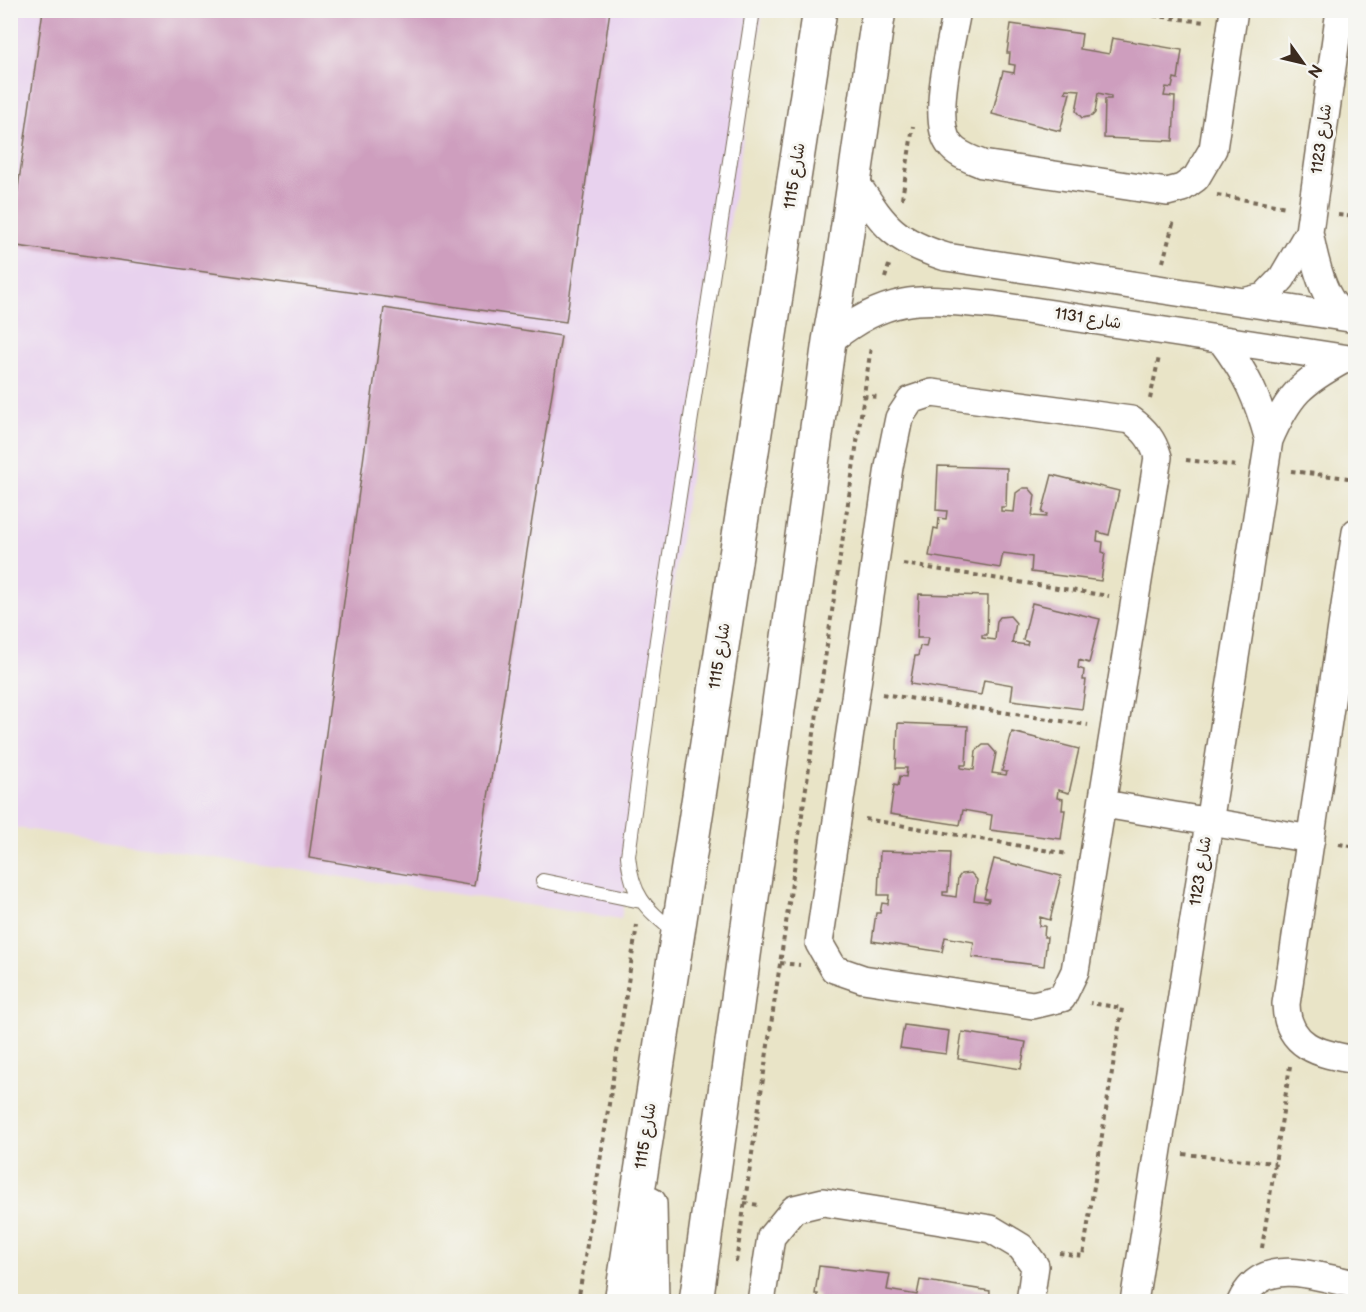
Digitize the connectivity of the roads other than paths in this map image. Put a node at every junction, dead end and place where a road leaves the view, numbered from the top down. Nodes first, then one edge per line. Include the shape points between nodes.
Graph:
1 (753, 10) edge
2 (820, 10) edge
3 (879, 10) edge
4 (957, 10) edge
5 (1340, 10) edge
6 (1233, 18) edge
7 (854, 180) junction
8 (1311, 222) junction
9 (1243, 302) junction
10 (1355, 319) edge
11 (1221, 340) junction
12 (829, 341) junction
13 (1350, 359) edge
14 (1269, 441) junction
15 (1356, 532) edge
16 (1104, 804) junction
17 (1208, 822) junction
18 (1311, 839) junction
19 (543, 881) dead end
20 (641, 901) junction
21 (677, 934) junction
22 (1356, 1060) edge
23 (647, 1127) junction
24 (1356, 1284) edge
25 (621, 1302) edge
26 (652, 1302) edge
27 (696, 1302) edge
28 (761, 1302) edge
29 (1030, 1302) edge
30 (1134, 1302) edge
31 (1241, 1302) edge

1 - 20 lane via 632,820 630,882
2 - 21 street, شارع 1115
3 - 7 street
4 - 6 street via 942,107 942,125 949,145 982,164 1167,192 1196,178 1213,148
5 - 8 street, شارع 1123
7 - 9 street via 876,214 897,236 920,249 946,257
7 - 12 street
8 - 9 street, شارع 1123 via 1297,256 1270,291
8 - 10 street, شارع 1123 via 1323,285 1337,309
9 - 10 street
11 - 12 street, شارع 1131 via 934,300 902,302 877,309
11 - 13 street, شارع 1131
11 - 14 street, شارع 1123 via 1243,369 1256,396
12 - 27 street
13 - 14 street, شارع 1123 via 1314,376 1295,392
14 - 17 street, شارع 1123
15 - 18 street
16 - 16 street via 1158,457 1149,437 1131,420 932,393 911,399 899,418 819,943 834,969 863,979 1033,1005 1062,998 1075,971
16 - 17 street
17 - 18 street
17 - 30 street, شارع 1123
18 - 22 street via 1286,1004 1289,1028 1308,1046 1328,1056
19 - 20 lane
20 - 21 lane
21 - 23 street, شارع 1115
23 - 25 street, شارع 1115
23 - 26 street
24 - 31 street via 1276,1272 1257,1279
28 - 29 street via 771,1237 794,1209 823,1202 991,1229 1021,1247 1035,1266

